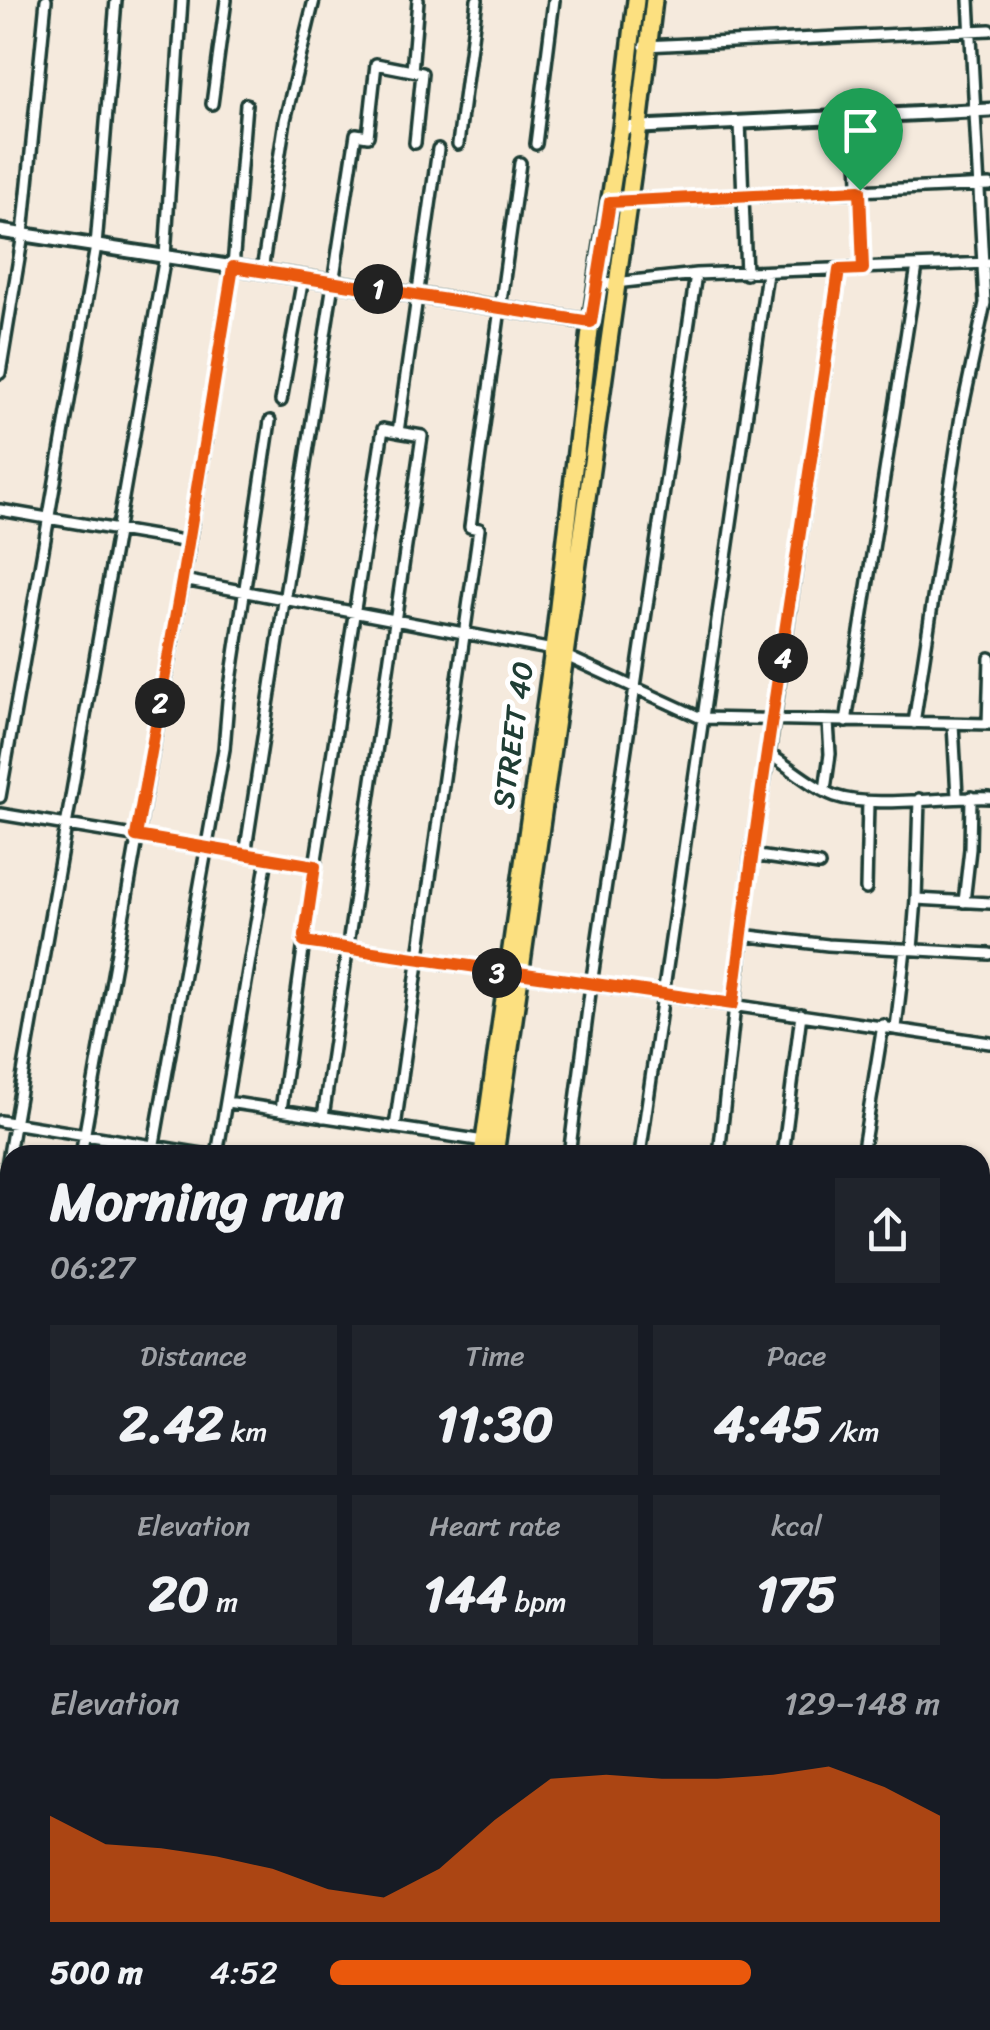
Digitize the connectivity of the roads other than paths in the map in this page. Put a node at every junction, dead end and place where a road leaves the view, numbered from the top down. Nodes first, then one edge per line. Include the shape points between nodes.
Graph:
1 (46, 0) edge
2 (116, 0) edge
3 (182, 0) edge
4 (226, 0) edge
5 (314, 0) edge
6 (418, 0) edge
7 (477, 0) edge
8 (554, 0) edge
9 (636, 0) edge
10 (654, 0) edge
11 (969, 0) edge
12 (990, 30) edge
13 (970, 31) junction
14 (649, 46) junction
15 (631, 47) junction
16 (412, 71) junction
17 (212, 104) dead end
18 (246, 104) dead end
19 (990, 110) edge
20 (972, 111) junction
21 (856, 116) junction
22 (740, 122) junction
23 (639, 127) junction
24 (621, 128) junction
25 (415, 142) dead end
26 (458, 144) dead end
27 (536, 144) dead end
28 (438, 149) dead end
29 (520, 162) dead end
30 (990, 185) edge
31 (977, 186) junction
32 (860, 190) junction
33 (744, 195) junction
34 (629, 200) junction
35 (610, 202) junction
36 (0, 231) edge
37 (23, 234) junction
38 (96, 246) junction
39 (165, 256) junction
40 (987, 263) edge
41 (917, 266) junction
42 (233, 267) junction
43 (863, 269) junction
44 (839, 270) junction
45 (262, 272) junction
46 (768, 273) junction
47 (696, 274) junction
48 (746, 274) junction
49 (303, 278) junction
50 (335, 283) junction
51 (617, 283) junction
52 (597, 285) junction
53 (418, 296) junction
54 (498, 308) junction
55 (591, 322) junction
56 (0, 374) edge
57 (282, 401) dead end
58 (270, 421) dead end
59 (398, 432) junction
60 (0, 510) edge
61 (50, 518) junction
62 (119, 530) junction
63 (189, 542) junction
64 (182, 580) junction
65 (245, 591) junction
66 (282, 598) junction
67 (354, 611) junction
68 (396, 618) junction
69 (465, 631) junction
70 (559, 651) junction
71 (990, 658) edge
72 (636, 689) junction
73 (701, 718) junction
74 (774, 721) junction
75 (828, 722) junction
76 (846, 722) junction
77 (914, 723) junction
78 (953, 724) junction
79 (989, 724) edge
80 (769, 754) junction
81 (826, 790) junction
82 (957, 796) junction
83 (0, 797) edge
84 (971, 797) junction
85 (990, 798) edge
86 (920, 799) junction
87 (868, 802) junction
88 (0, 814) edge
89 (68, 825) junction
90 (136, 836) junction
91 (206, 848) junction
92 (245, 855) junction
93 (751, 855) junction
94 (268, 858) junction
95 (819, 865) dead end
96 (315, 866) junction
97 (866, 889) dead end
98 (916, 899) junction
99 (964, 902) junction
100 (990, 903) edge
101 (742, 934) junction
102 (304, 942) junction
103 (347, 949) junction
104 (909, 949) junction
105 (990, 954) edge
106 (417, 960) junction
107 (514, 975) junction
108 (591, 986) junction
109 (661, 994) junction
110 (733, 1004) junction
111 (802, 1014) junction
112 (882, 1026) junction
113 (896, 1028) junction
114 (990, 1043) edge
115 (227, 1102) junction
116 (280, 1110) junction
117 (323, 1116) junction
118 (0, 1121) edge
119 (15, 1124) junction
120 (395, 1128) junction
121 (84, 1134) junction
122 (11, 1145) edge
123 (82, 1145) edge
124 (131, 1145) edge
125 (154, 1145) edge
126 (219, 1145) edge
127 (469, 1145) edge
128 (483, 1145) edge
129 (497, 1145) edge
130 (570, 1145) edge
131 (641, 1145) edge
132 (720, 1145) edge
133 (784, 1145) edge
134 (864, 1145) edge

1 - 37 street
2 - 38 street
3 - 39 street
4 - 17 street
5 - 45 street via 285,120
6 - 16 street
7 - 26 street
8 - 27 street
9 - 15 main road, STREET 40
10 - 14 main road
11 - 13 street
12 - 13 street
13 - 14 street
13 - 20 street
14 - 15 street
14 - 23 main road
15 - 24 main road, STREET 40
16 - 25 street via 422,73
16 - 50 street via 376,64 368,136 356,134
18 - 42 street
19 - 20 street
20 - 21 street
20 - 31 street
21 - 22 street
21 - 32 street
22 - 23 street
22 - 33 street
23 - 24 street
23 - 34 main road
24 - 35 main road, STREET 40
28 - 53 street
29 - 54 street
30 - 31 street
31 - 32 street
31 - 40 street
32 - 33 street
32 - 43 street
33 - 34 street
33 - 48 street
34 - 35 street
34 - 51 main road
35 - 52 main road, STREET 40
36 - 37 street
37 - 38 street
37 - 56 street
38 - 39 street
38 - 61 street
39 - 42 street
39 - 62 street
40 - 41 street
40 - 77 street
41 - 43 street
41 - 76 street
42 - 45 street
42 - 63 street
43 - 44 street
44 - 46 street
44 - 74 street
45 - 49 street
46 - 48 street
46 - 73 street
47 - 48 street
47 - 51 street
47 - 72 street
49 - 50 street
49 - 57 street
50 - 53 street
50 - 66 street
51 - 52 street
51 - 70 main road
52 - 55 main road, STREET 40
53 - 54 street
53 - 59 street
54 - 55 street
54 - 69 street via 470,528 479,529
55 - 70 main road, STREET 40
58 - 65 street
59 - 67 street via 383,429
59 - 68 street via 422,436
60 - 61 street
61 - 62 street
61 - 83 street
62 - 63 street
62 - 89 street
63 - 64 street
64 - 65 street
64 - 90 street
65 - 66 street
65 - 91 street
66 - 67 street
66 - 92 street
67 - 68 street
67 - 96 street
68 - 69 street
68 - 103 street
69 - 70 street
69 - 106 street
70 - 72 street
70 - 107 main road, STREET 40
71 - 79 street
72 - 73 street
72 - 108 street
73 - 74 street
73 - 109 street
74 - 75 street
74 - 80 street
75 - 76 street
75 - 81 street
76 - 77 street
77 - 78 street
78 - 79 street
78 - 82 street
80 - 81 street
80 - 93 street
81 - 87 street
82 - 84 street
82 - 86 street
84 - 85 street
84 - 99 street
86 - 87 street
86 - 98 street
87 - 97 street
88 - 89 street
89 - 90 street
89 - 119 street
90 - 91 street
90 - 121 street
91 - 92 street
91 - 125 street
92 - 94 street
93 - 95 street
93 - 101 street
94 - 96 street
94 - 115 street
96 - 102 street
98 - 99 street
98 - 104 street
99 - 100 street
101 - 104 street
101 - 110 street
102 - 103 street
102 - 116 street
103 - 106 street
103 - 117 street
104 - 105 street
104 - 113 street
106 - 107 street
106 - 120 street
107 - 108 street
107 - 128 main road, STREET 40
107 - 129 main road
108 - 109 street
108 - 130 street
109 - 110 street
109 - 131 street
110 - 111 street
110 - 132 street
111 - 112 street
111 - 133 street
112 - 113 street
112 - 134 street
113 - 114 street
115 - 116 street
115 - 126 street
116 - 117 street
117 - 120 street
118 - 119 street
119 - 121 street
119 - 122 street
120 - 127 street
121 - 123 street
121 - 124 street

